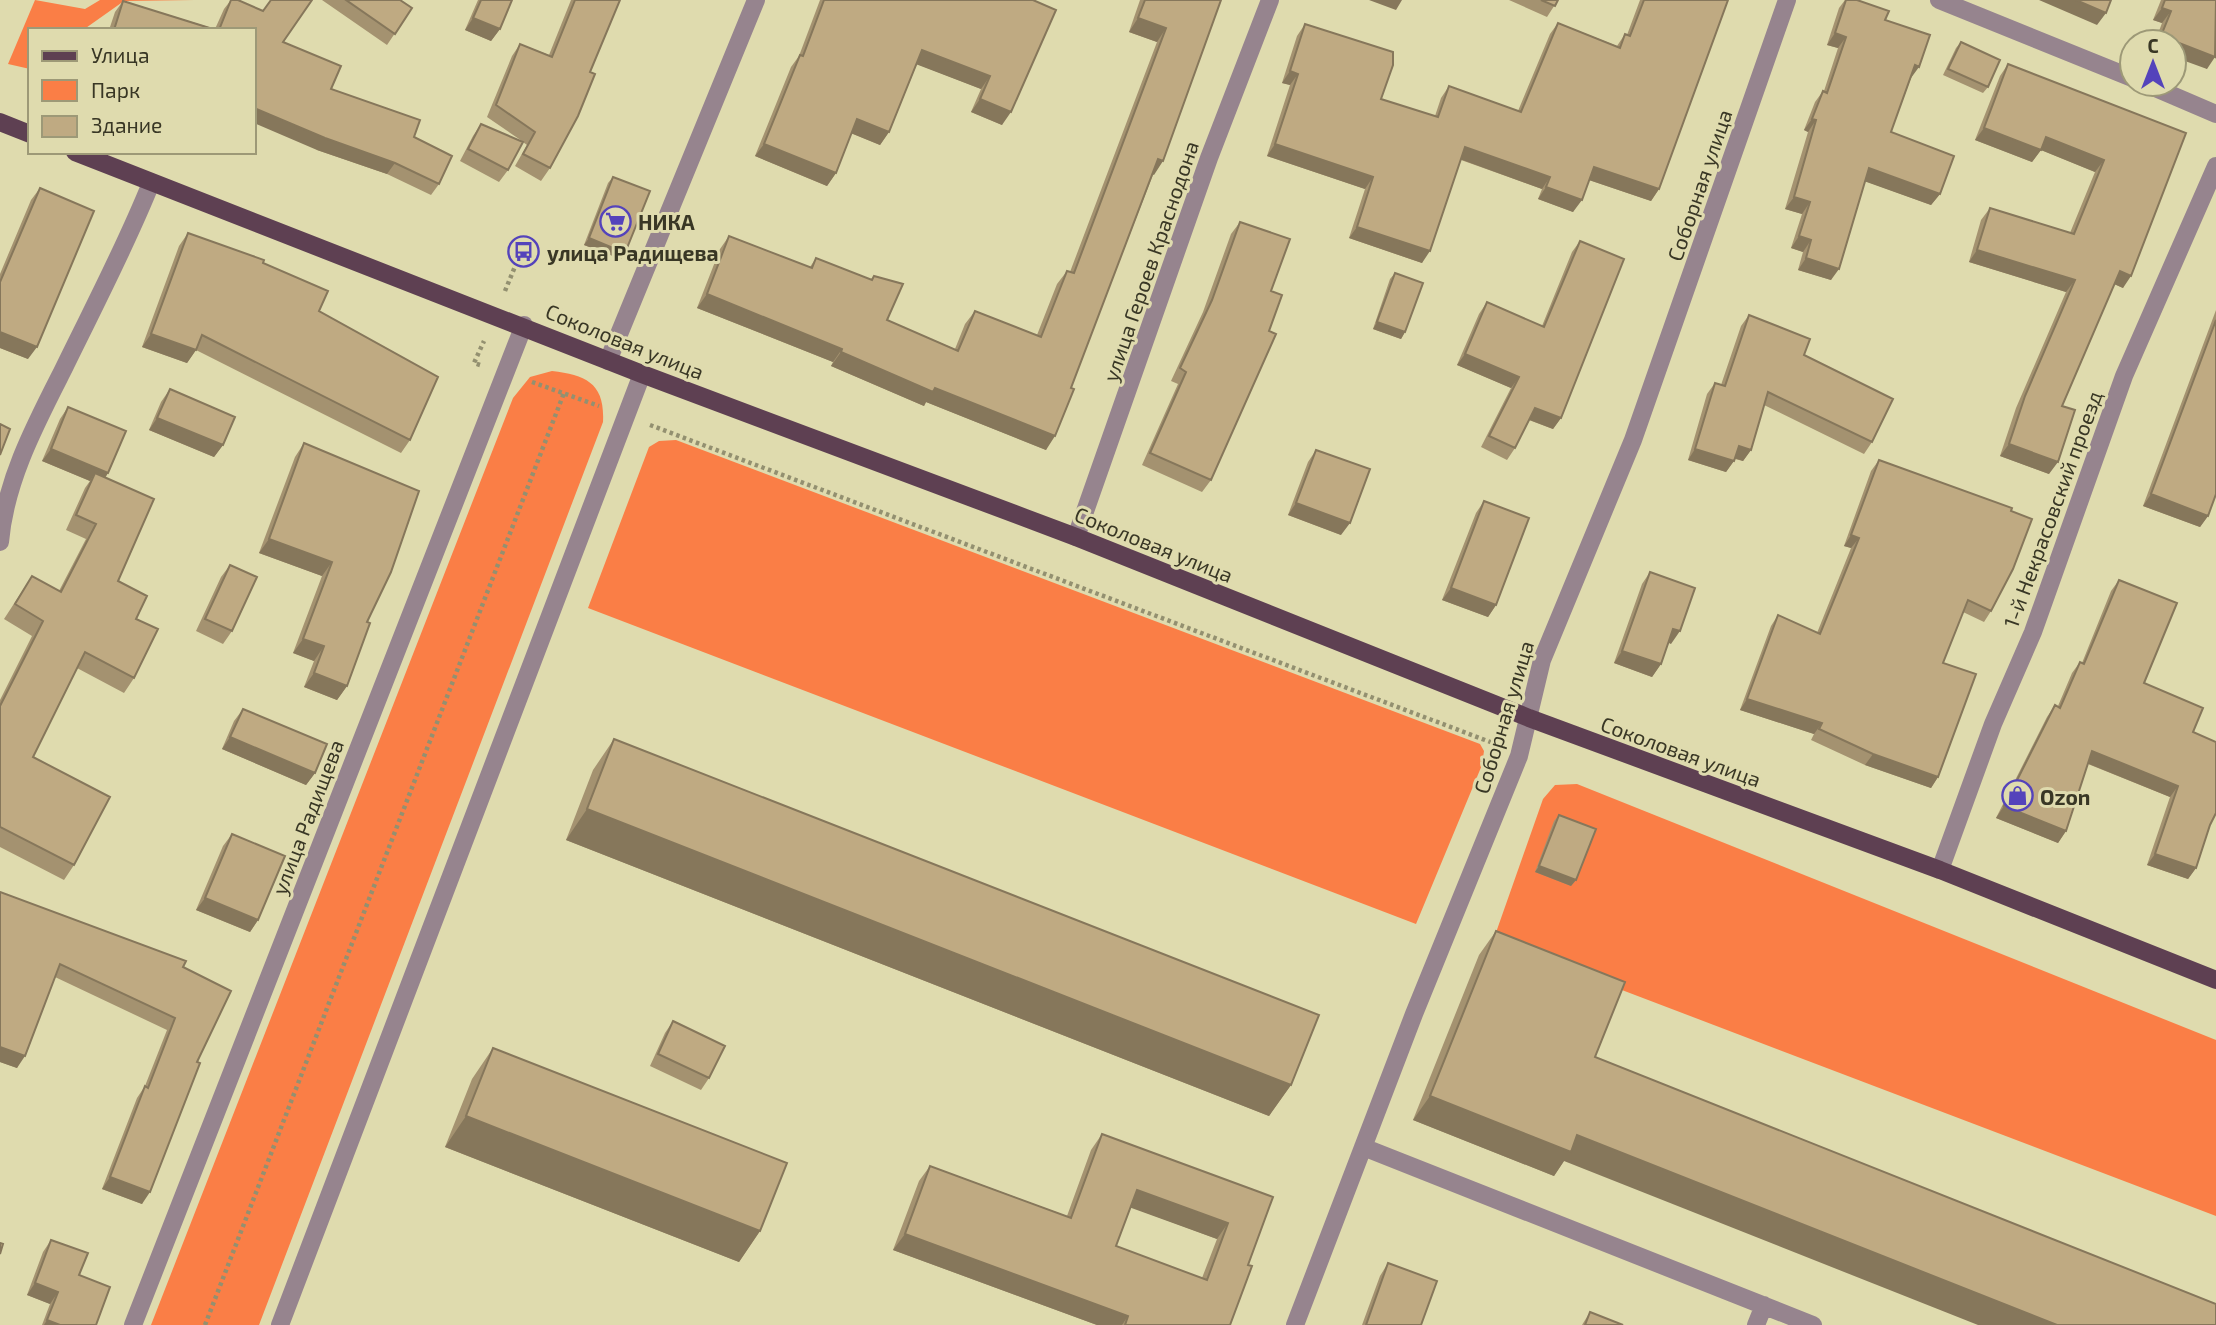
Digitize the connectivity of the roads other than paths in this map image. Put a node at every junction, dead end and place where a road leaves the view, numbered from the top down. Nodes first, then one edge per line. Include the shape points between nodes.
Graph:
1 (756, 0) edge
2 (1270, 0) edge
3 (1787, 0) edge
4 (1939, 0) edge
5 (2118, 72) edge
6 (2179, 98) edge
7 (2216, 114) edge
8 (0, 122) edge
9 (28, 133) edge
10 (80, 154) edge
11 (2216, 166) edge
12 (150, 183) junction
13 (524, 325) junction
14 (608, 361) junction
15 (642, 374) junction
16 (1076, 537) junction
17 (0, 542) edge
18 (1529, 718) junction
19 (1940, 870) junction
20 (2216, 980) edge
21 (1363, 1146) junction
22 (1764, 1305) junction
23 (133, 1325) edge
24 (280, 1325) edge
25 (1295, 1325) edge
26 (1756, 1325) edge
27 (1813, 1325) edge

1 - 14 street
2 - 16 street, улица Героев Краснодона via 1209,158
3 - 18 street, Соборная улица via 1633,440 1542,660
4 - 5 street
6 - 7 street
8 - 9 main road
10 - 12 main road, Соколовая улица
11 - 19 street, 1-й Некрасовский проезд via 2123,376 2033,632 1993,724
12 - 13 main road, Соколовая улица
12 - 17 street via 38,422 3,511
13 - 14 main road, Соколовая улица
13 - 23 street, улица Радищева
14 - 15 main road, Соколовая улица
15 - 16 main road, Соколовая улица
15 - 24 street
16 - 18 main road, Соколовая улица
18 - 19 main road, Соколовая улица
18 - 21 street, Соборная улица via 1519,756
19 - 20 main road, Соколовая улица
21 - 22 street
21 - 25 street, Соборная улица
22 - 26 street
22 - 27 street

